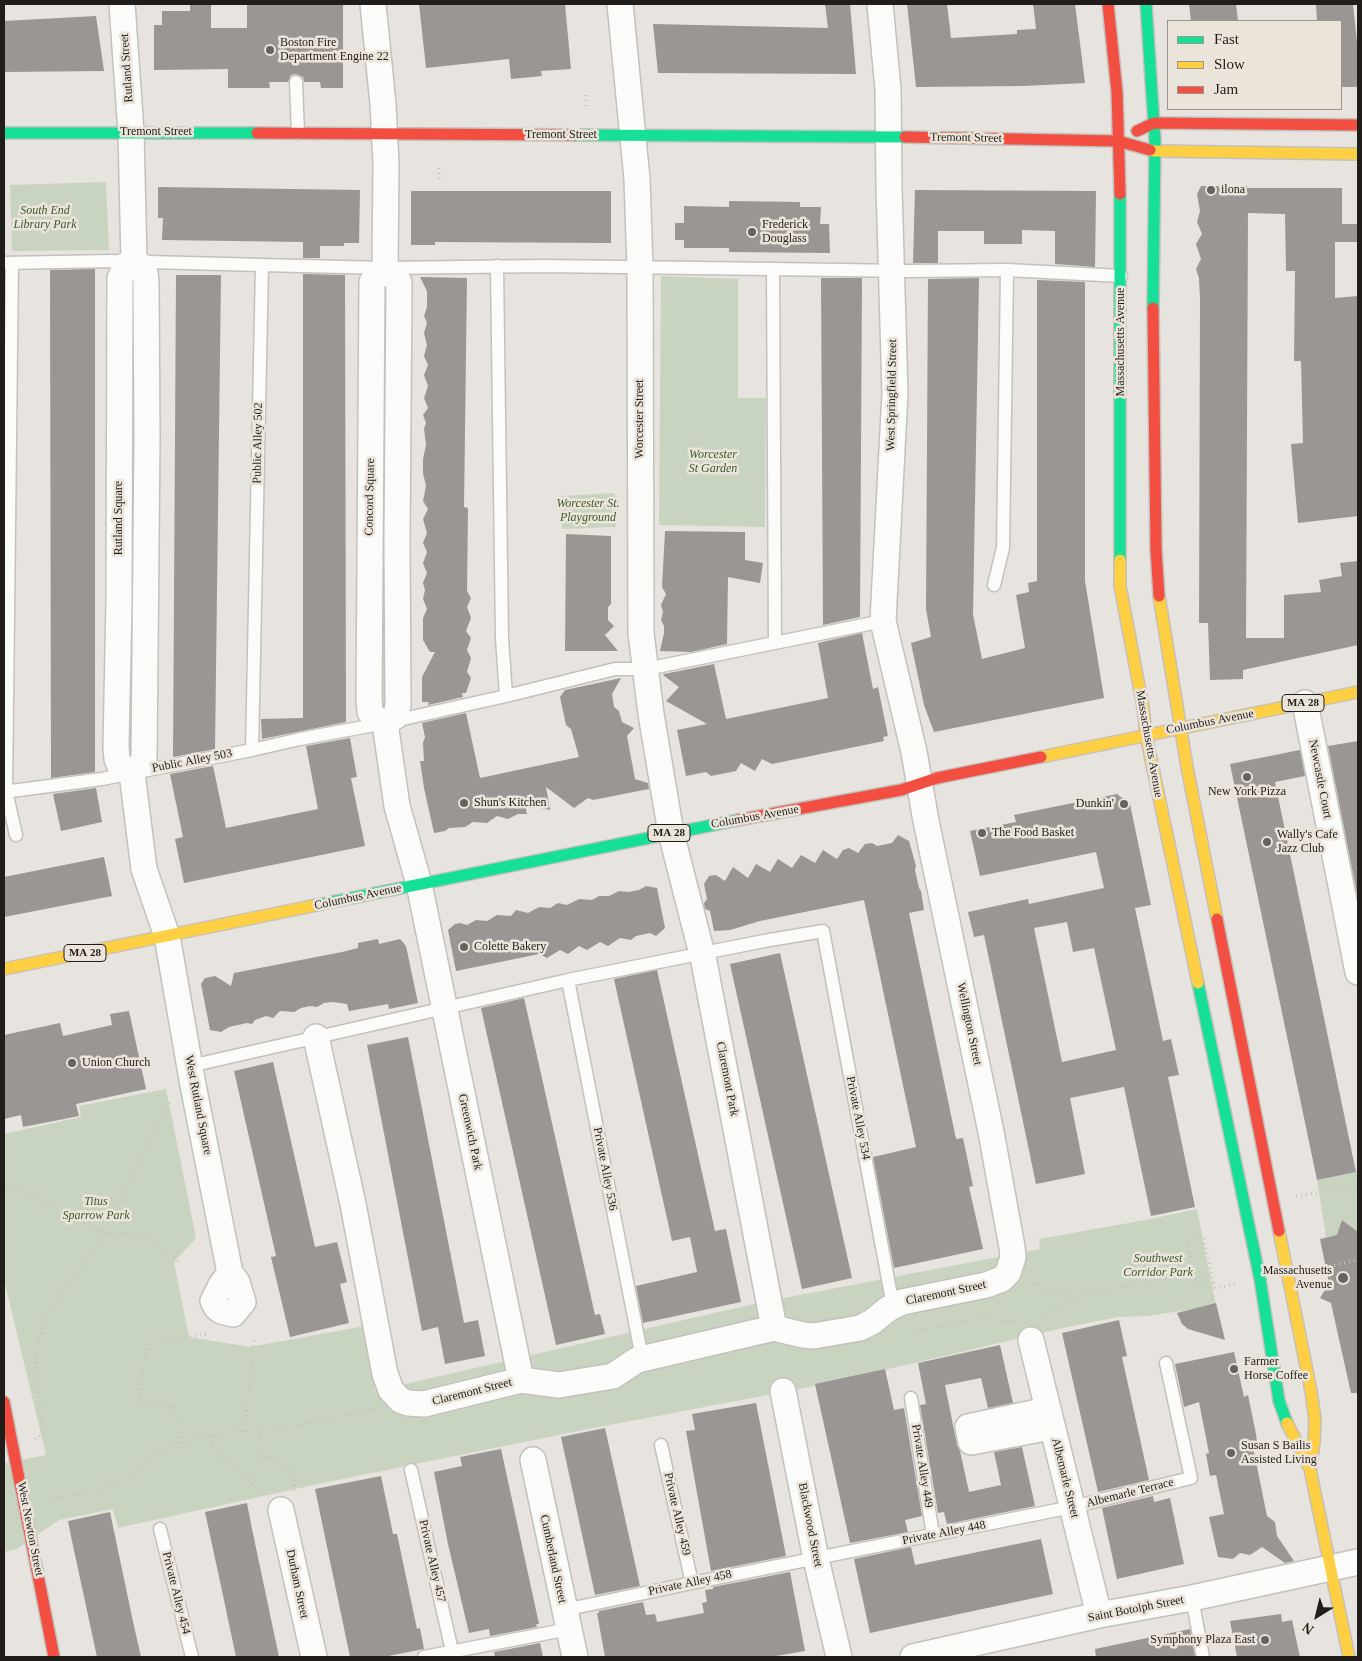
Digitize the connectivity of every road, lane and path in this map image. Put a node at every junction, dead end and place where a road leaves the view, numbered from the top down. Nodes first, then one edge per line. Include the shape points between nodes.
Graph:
1 (122, 4) edge
2 (373, 4) edge
3 (620, 4) edge
4 (880, 4) edge
5 (1108, 4) edge
6 (1146, 4) edge
7 (296, 82) dead end
8 (586, 95) dead end
9 (586, 106) dead end
10 (1154, 123) junction
11 (1358, 125) edge
12 (131, 132) junction
13 (4, 133) edge
14 (298, 133) junction
15 (385, 134) junction
16 (633, 134) junction
17 (888, 136) junction
18 (1118, 141) junction
19 (1155, 151) junction
20 (1358, 154) edge
21 (439, 167) dead end
22 (439, 179) dead end
23 (134, 262) junction
24 (8, 263) edge
25 (262, 265) junction
26 (497, 266) junction
27 (640, 267) junction
28 (385, 268) junction
29 (773, 269) junction
30 (1007, 270) junction
31 (892, 271) junction
32 (1121, 276) junction
33 (994, 585) dead end
34 (883, 621) junction
35 (774, 643) junction
36 (646, 669) junction
37 (1358, 692) edge
38 (506, 696) junction
39 (1305, 703) junction
40 (385, 723) junction
41 (1180, 728) junction
42 (1146, 735) junction
43 (252, 750) junction
44 (132, 773) junction
45 (918, 783) junction
46 (5, 791) edge
47 (671, 833) junction
48 (16, 835) dead end
49 (419, 884) junction
50 (167, 936) junction
51 (702, 954) junction
52 (4, 969) edge
53 (1358, 972) edge
54 (568, 980) junction
55 (444, 1007) junction
56 (316, 1037) junction
57 (190, 1066) junction
58 (173, 1097) dead end
59 (4, 1181) edge
60 (1358, 1186) edge
61 (1295, 1197) dead end
62 (103, 1232) junction
63 (1358, 1260) edge
64 (181, 1263) dead end
65 (1011, 1266) joint
66 (1312, 1272) dead end
67 (1193, 1273) junction
68 (230, 1274) dead end
69 (1213, 1275) junction
70 (1194, 1279) junction
71 (1214, 1283) junction
72 (1231, 1286) dead end
73 (1049, 1291) dead end
74 (893, 1306) junction
75 (987, 1319) dead end
76 (909, 1327) dead end
77 (774, 1328) junction
78 (206, 1334) dead end
79 (254, 1337) dead end
80 (1030, 1340) dead end
81 (642, 1358) junction
82 (1166, 1363) dead end
83 (521, 1380) junction
84 (783, 1391) dead end
85 (911, 1398) dead end
86 (4, 1402) edge
87 (383, 1406) dead end
88 (245, 1431) junction
89 (259, 1432) junction
90 (209, 1436) junction
91 (32, 1440) dead end
92 (180, 1443) junction
93 (661, 1445) dead end
94 (261, 1456) junction
95 (533, 1460) dead end
96 (1310, 1469) junction
97 (411, 1470) dead end
98 (252, 1484) junction
99 (46, 1502) dead end
100 (1072, 1507) junction
101 (281, 1510) junction
102 (160, 1529) dead end
103 (933, 1535) junction
104 (816, 1559) junction
105 (1358, 1562) edge
106 (1330, 1568) junction
107 (692, 1583) junction
108 (1192, 1598) junction
109 (1099, 1615) junction
110 (567, 1619) junction
111 (452, 1651) junction
112 (54, 1657) edge
113 (192, 1657) edge
114 (314, 1657) edge
115 (424, 1657) edge
116 (575, 1657) edge
117 (839, 1657) edge
118 (913, 1657) edge
119 (1203, 1657) edge
120 (1349, 1657) edge

1 - 12 street, Rutland Street
2 - 15 street
3 - 16 street, Worcester Street
4 - 17 street, West Springfield Street via 888,89
5 - 18 main road, Massachusetts Avenue via 1118,98
6 - 10 main road, Massachusetts Avenue
7 - 14 lane
8 - 9 path
10 - 11 main road, Tremont Street
10 - 18 main road, Tremont Street
10 - 19 main road, Massachusetts Avenue
12 - 13 main road, Tremont Street
12 - 14 main road, Tremont Street
12 - 23 street
14 - 15 main road, Tremont Street
15 - 16 main road, Tremont Street
15 - 28 street
16 - 17 main road, Tremont Street
16 - 27 street, Worcester Street
17 - 18 main road, Tremont Street
17 - 31 street, West Springfield Street
18 - 19 main road, Tremont Street
18 - 32 main road, Massachusetts Avenue
19 - 20 main road, Tremont Street
19 - 41 main road, Massachusetts Avenue via 1153,284 1158,582
21 - 22 path
23 - 24 lane
23 - 25 lane
23 - 44 street via 145,273 146,281 133,437 132,602 144,758
24 - 46 lane
25 - 28 lane
25 - 43 lane, Public Alley 502
26 - 27 lane
26 - 28 lane
26 - 38 lane via 502,638
27 - 29 lane
27 - 36 street, Worcester Street via 642,633
28 - 40 street, Concord Square via 372,282 369,690 370,712
29 - 31 lane
29 - 35 lane
30 - 31 lane
30 - 32 lane
30 - 33 lane via 1003,548
31 - 34 street, West Springfield Street via 895,393
32 - 42 main road, Massachusetts Avenue via 1120,586
34 - 35 lane, Public Alley 503
34 - 45 street, West Springfield Street via 914,752
35 - 36 lane, Public Alley 503
36 - 38 lane, Public Alley 503 via 615,669
36 - 47 street, Worcester Street
37 - 39 main road, Columbus Avenue / MA 28
38 - 40 lane, Public Alley 503
39 - 41 main road, Columbus Avenue / MA 28
39 - 53 street, Newcastle Court
40 - 43 lane, Public Alley 503
40 - 49 street via 397,806
41 - 42 main road, Columbus Avenue / MA 28
41 - 96 main road, Massachusetts Avenue via 1311,1392 1315,1420
42 - 45 main road, Columbus Avenue / MA 28
42 - 96 main road, Massachusetts Avenue via 1260,1279 1279,1401
43 - 44 lane, Public Alley 503
44 - 46 lane, Public Alley 503
44 - 50 street via 144,869
45 - 47 main road, Columbus Avenue / MA 28 via 901,790
45 - 65 street, Wellington Street via 991,1132 1012,1247
46 - 48 lane
47 - 49 main road, Columbus Avenue / MA 28
47 - 51 street, Claremont Park
49 - 50 main road, Columbus Avenue / MA 28
49 - 55 street, Greenwich Park
50 - 52 main road, Columbus Avenue / MA 28
50 - 57 street, West Rutland Square
51 - 54 lane
51 - 74 lane, Private Alley 534 via 823,931
51 - 77 street, Claremont Park
54 - 55 lane
54 - 81 lane, Private Alley 536
55 - 56 lane
55 - 83 street, Greenwich Park
56 - 57 lane
56 - 83 street, Claremont Street via 353,1204 385,1374 391,1390 400,1400 424,1404
57 - 68 street, West Rutland Square
58 - 62 path
59 - 62 path
60 - 61 path
62 - 64 path via 149,1239
62 - 91 path via 59,1295 40,1333 35,1371 43,1430 38,1438
63 - 66 path
65 - 74 street, Claremont Street via 1005,1276 992,1284
67 - 69 path via 1188,1242 1196,1235 1204,1239
67 - 70 path
67 - 73 path via 1071,1298 1067,1287
69 - 70 path
69 - 71 path
70 - 71 path via 1196,1287
71 - 72 path via 1216,1288
74 - 77 street, Claremont Street via 868,1324 846,1330 809,1336
75 - 76 path via 926,1330
77 - 81 street, Claremont Street
78 - 92 path via 147,1344 139,1403 174,1407
79 - 88 path
80 - 100 street, Albemarle Street
81 - 83 street, Claremont Street via 613,1376 560,1385
82 - 100 lane, Albemarle Terrace via 1191,1478
84 - 104 street, Blackwood Street
85 - 103 lane, Private Alley 449
86 - 112 main road, West Newton Street
87 - 89 path
88 - 89 path
88 - 90 path
89 - 94 path
90 - 92 path
90 - 98 path via 214,1447
92 - 99 path via 164,1450 118,1484
93 - 107 lane, Private Alley 459
94 - 98 path
94 - 101 path via 282,1462 295,1477 294,1491
95 - 110 street, Cumberland Street
96 - 106 main road, Massachusetts Avenue
97 - 111 lane, Private Alley 457
98 - 101 path
100 - 103 lane, Private Alley 448
100 - 109 street, Albemarle Street
101 - 114 street, Durham Street
102 - 113 lane, Private Alley 454
103 - 104 lane, Private Alley 448
104 - 107 lane, Private Alley 458
104 - 117 street, Blackwood Street
105 - 106 street, Saint Botolph Street
106 - 108 street, Saint Botolph Street
106 - 120 main road, Massachusetts Avenue
107 - 110 lane, Private Alley 458
108 - 109 street, Saint Botolph Street
108 - 119 lane
109 - 118 street, Saint Botolph Street
110 - 111 lane, Private Alley 458
110 - 116 street, Cumberland Street
111 - 115 lane, Private Alley 458

